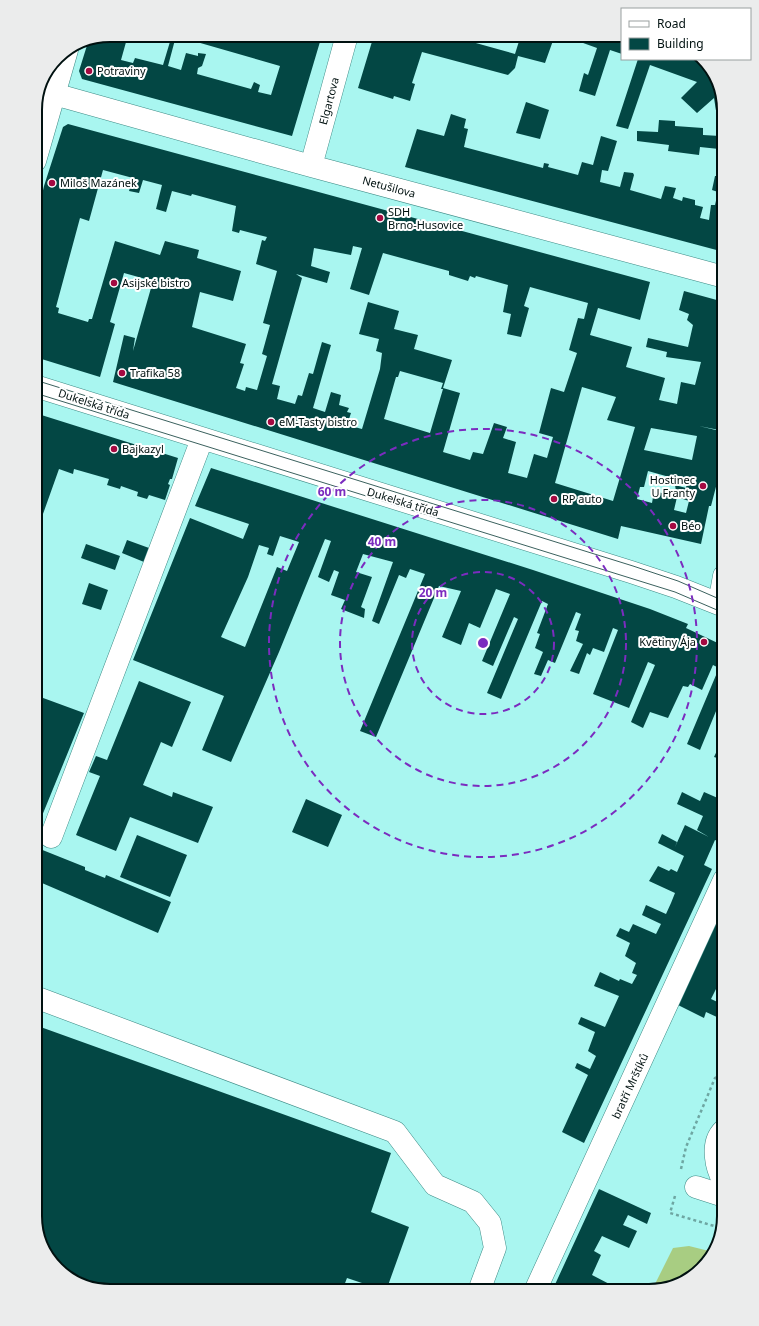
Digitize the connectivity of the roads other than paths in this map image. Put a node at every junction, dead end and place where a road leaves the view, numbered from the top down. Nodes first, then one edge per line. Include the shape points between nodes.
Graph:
1 (345, 42) edge
2 (64, 60) edge
3 (54, 94) junction
4 (42, 136) edge
5 (311, 166) junction
6 (717, 275) edge
7 (42, 388) edge
8 (202, 439) junction
9 (717, 603) edge
10 (51, 837) dead end
11 (717, 895) edge
12 (42, 1000) edge
13 (717, 1146) edge
14 (717, 1165) edge
15 (696, 1187) dead end
16 (717, 1194) edge
17 (482, 1284) edge
18 (538, 1284) edge

1 - 5 main road, Elgartova
2 - 3 main road
3 - 4 main road
3 - 5 main road, Netušilova
5 - 6 main road, Netušilova
7 - 8 main road, Dukelská třída
8 - 9 main road, Dukelská třída via 631,572
8 - 10 main road
11 - 18 main road, bratří Mrštíků
12 - 17 main road via 395,1132 435,1185 473,1202 490,1223 495,1248
13 - 14 main road
15 - 16 main road

